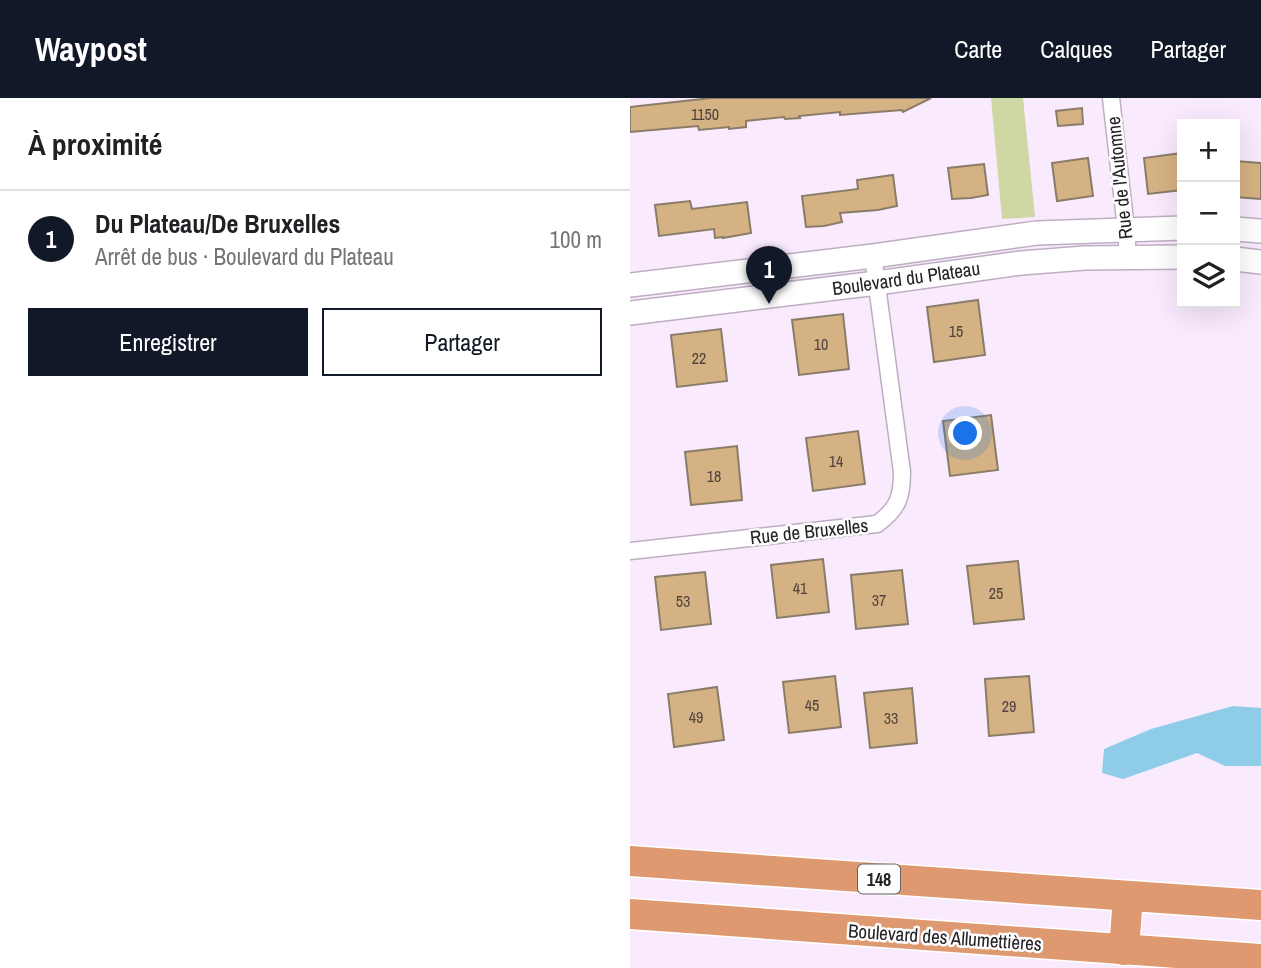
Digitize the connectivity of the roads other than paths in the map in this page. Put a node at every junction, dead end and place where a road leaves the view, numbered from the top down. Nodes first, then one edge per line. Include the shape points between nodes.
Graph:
1 (1111, 98) edge
2 (1177, 228) edge
3 (1126, 229) junction
4 (1240, 229) edge
5 (1261, 231) edge
6 (873, 256) junction
7 (1128, 257) junction
8 (1177, 257) edge
9 (1240, 260) edge
10 (1261, 262) edge
11 (877, 283) junction
12 (630, 285) edge
13 (630, 313) edge
14 (630, 551) edge
15 (630, 861) edge
16 (1128, 896) junction
17 (1261, 905) edge
18 (630, 914) edge
19 (1124, 950) junction
20 (1261, 960) edge

1 - 3 street, Rue de l'Automne
2 - 3 main road, Boulevard du Plateau
3 - 6 main road, Boulevard du Plateau via 1037,233
3 - 7 street, Rue de l'Automne
4 - 5 main road
6 - 11 street, Rue de Bruxelles
6 - 12 main road, Boulevard du Plateau
7 - 8 main road, Boulevard du Plateau
7 - 11 main road, Boulevard du Plateau via 1021,263
9 - 10 main road
11 - 13 main road, Boulevard du Plateau
11 - 14 street, Rue de Bruxelles via 902,472 902,489 889,515 877,524
15 - 16 highway, 148
16 - 17 highway, 148
16 - 19 highway
18 - 19 highway, Boulevard des Allumettières
19 - 20 highway, Boulevard des Allumettières

